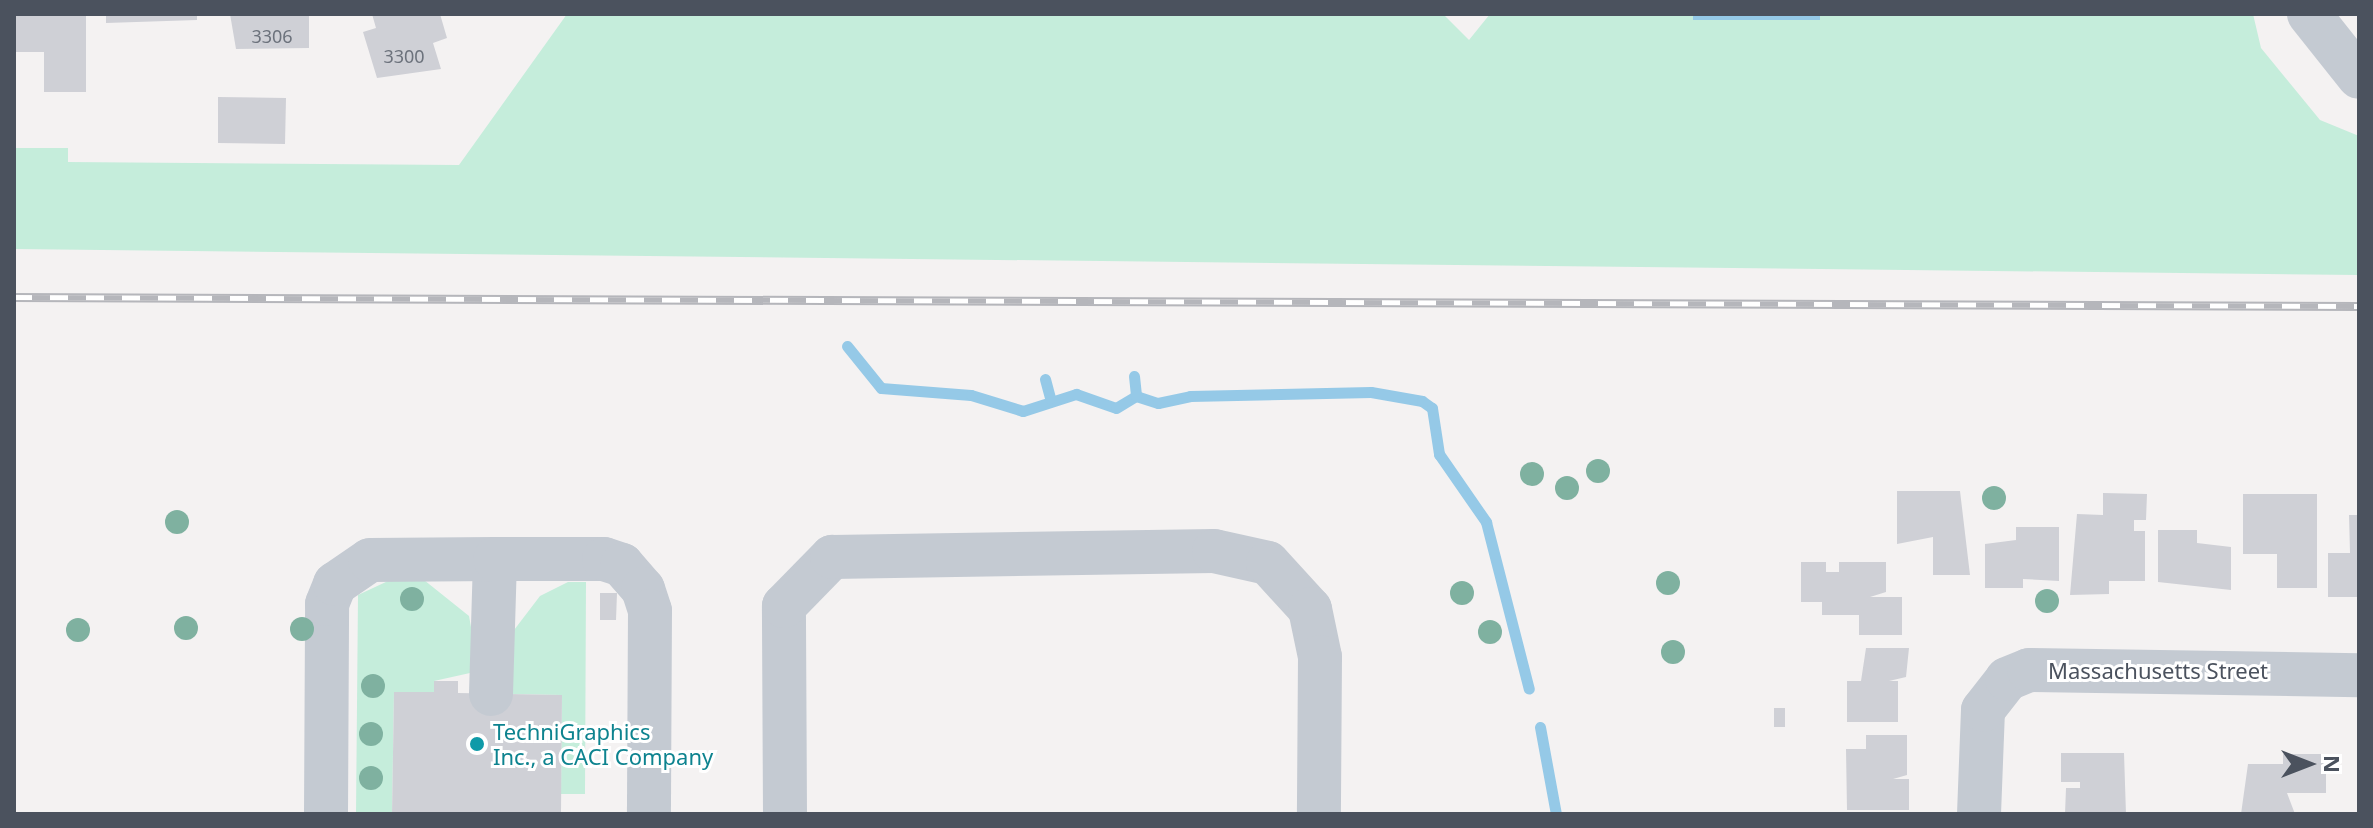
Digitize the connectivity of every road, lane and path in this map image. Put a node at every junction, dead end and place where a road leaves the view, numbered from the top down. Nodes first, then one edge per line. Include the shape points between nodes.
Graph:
1 (2309, 14) edge
2 (2359, 77) edge
3 (495, 559) junction
4 (2359, 675) edge
5 (491, 694) dead end
6 (326, 814) edge
7 (649, 814) edge
8 (785, 814) edge
9 (1319, 814) edge
10 (1979, 814) edge

1 - 2 street
3 - 5 street
3 - 6 street via 370,560 335,584 327,604
3 - 7 street via 604,559 622,565 643,589 650,611
4 - 10 street, Massachusetts Street via 2029,670 2007,679 1983,710
8 - 9 street via 784,606 832,557 1214,551 1268,563 1310,609 1320,657

